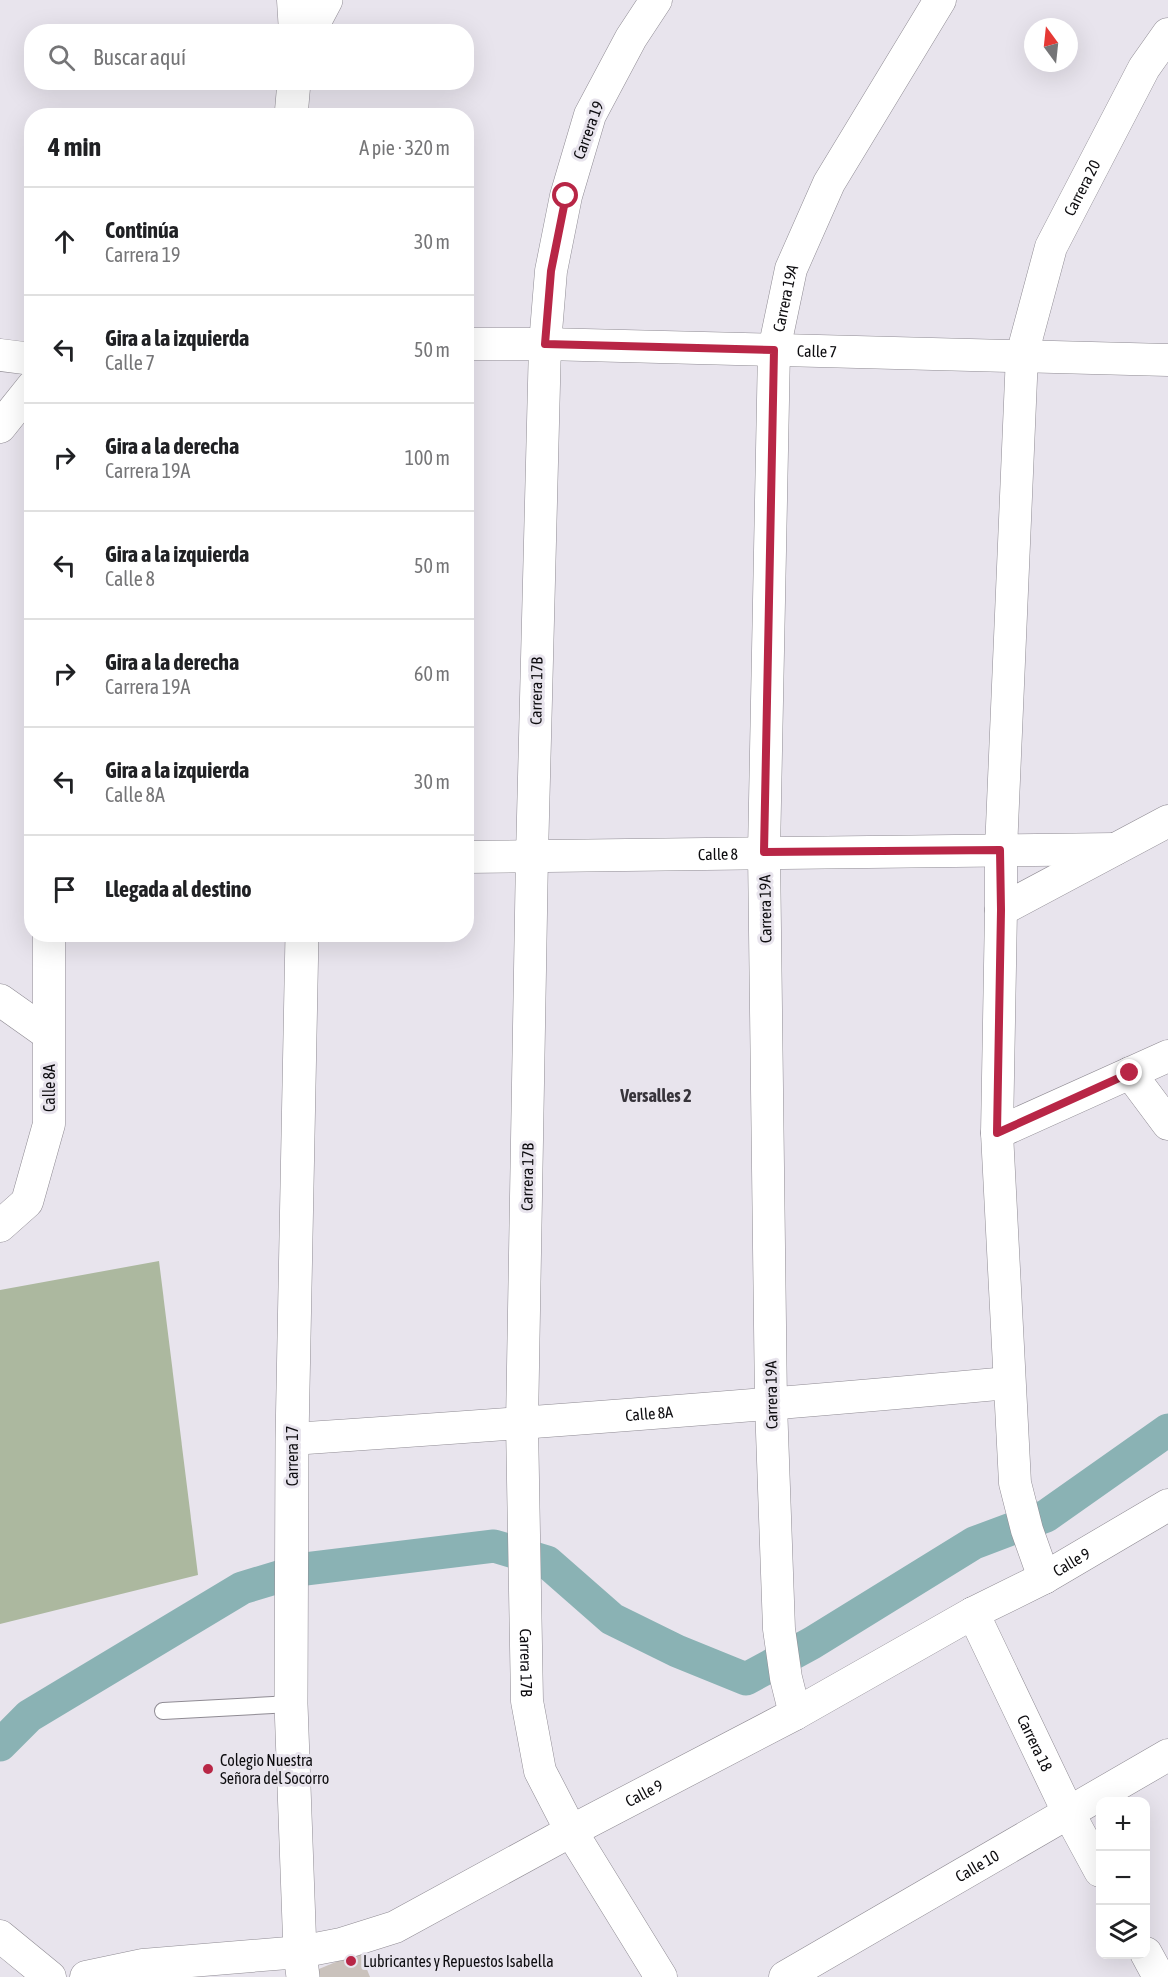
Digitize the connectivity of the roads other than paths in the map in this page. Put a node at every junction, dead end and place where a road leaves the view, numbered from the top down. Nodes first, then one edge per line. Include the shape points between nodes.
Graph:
1 (293, 0) edge
2 (326, 0) edge
3 (656, 0) edge
4 (940, 0) edge
5 (294, 24) edge
6 (313, 24) edge
7 (1168, 34) edge
8 (293, 90) edge
9 (292, 108) edge
10 (474, 344) edge
11 (545, 344) junction
12 (774, 350) junction
13 (0, 355) edge
14 (1022, 355) junction
15 (24, 358) edge
16 (1168, 360) edge
17 (24, 397) edge
18 (0, 427) edge
19 (1168, 821) edge
20 (1115, 849) junction
21 (1000, 850) junction
22 (764, 852) junction
23 (532, 856) junction
24 (474, 857) edge
25 (1001, 910) junction
26 (49, 942) edge
27 (302, 942) edge
28 (0, 1000) edge
29 (48, 1034) junction
30 (1168, 1056) edge
31 (1130, 1073) junction
32 (1168, 1124) edge
33 (997, 1133) junction
34 (0, 1226) edge
35 (1008, 1383) junction
36 (771, 1404) junction
37 (522, 1424) junction
38 (292, 1439) junction
39 (1168, 1505) edge
40 (1044, 1578) junction
41 (973, 1613) junction
42 (291, 1704) junction
43 (163, 1711) dead end
44 (795, 1714) junction
45 (1168, 1755) edge
46 (1068, 1812) junction
47 (571, 1831) junction
48 (1096, 1862) edge
49 (0, 1936) edge
50 (1149, 1959) edge
51 (302, 1965) edge
52 (50, 1977) edge
53 (86, 1977) edge
54 (661, 1977) edge
55 (785, 1977) edge
56 (1159, 1977) edge

1 - 5 street
2 - 6 street
3 - 11 street, Carrera 19 via 590,115 566,196 553,261
4 - 12 street, Carrera 19A via 830,183 791,269
7 - 14 street, Carrera 20 via 1144,69 1051,247
8 - 9 street
10 - 11 street, Calle 7
11 - 12 street, Calle 7
11 - 23 street, Carrera 17B
12 - 14 street, Calle 7
12 - 22 street, Carrera 19A
13 - 15 street
14 - 16 street, Calle 7
14 - 21 street
17 - 18 street
19 - 20 street, Calle 8
20 - 21 street, Calle 8
20 - 25 street, Calle 8
21 - 22 street, Calle 8
21 - 25 street
22 - 23 street, Calle 8
22 - 36 street, Carrera 19A
23 - 24 street, Calle 8
23 - 37 street, Carrera 17B
25 - 33 street
26 - 29 street, Calle 8A
27 - 38 street, Carrera 17
28 - 29 street
29 - 34 street, Calle 8A via 49,1124 27,1202
30 - 31 street
31 - 32 street
31 - 33 street
33 - 35 street
35 - 36 street, Calle 8A
35 - 40 street via 1014,1483
36 - 37 street, Calle 8A
36 - 44 street, Carrera 19A via 779,1629
37 - 38 street, Calle 8A
37 - 47 street, Carrera 17B via 527,1701 540,1771
38 - 42 street, Carrera 17
39 - 40 street, Calle 9
40 - 41 street, Calle 9
41 - 44 street, Calle 9
41 - 46 street, Carrera 18
42 - 43 lane
42 - 51 street, Carrera 17
44 - 47 street, Calle 9
45 - 46 street, Calle 10
46 - 48 street, Carrera 18
46 - 55 street, Calle 10
47 - 51 street, Calle 9 via 395,1927 341,1944
47 - 54 street, Carrera 17B
49 - 52 street
50 - 56 street
51 - 53 street, Calle 9 via 143,1965

